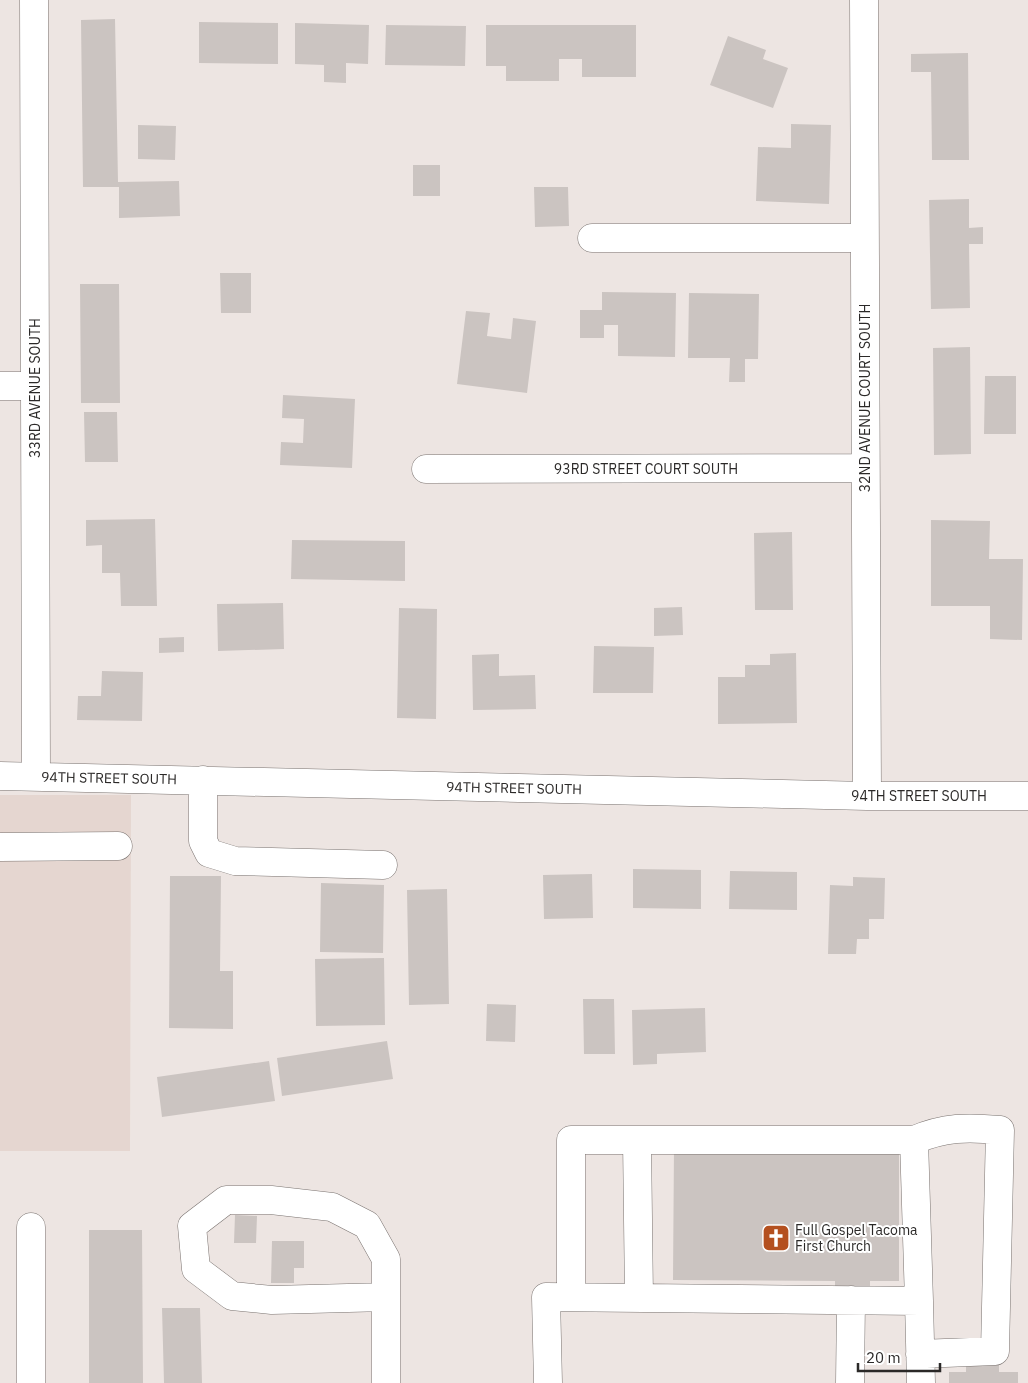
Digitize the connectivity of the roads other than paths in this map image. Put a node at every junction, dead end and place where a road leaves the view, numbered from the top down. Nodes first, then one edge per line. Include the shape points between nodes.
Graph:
1 (34, 0) edge
2 (864, 0) edge
3 (592, 238) dead end
4 (864, 238) junction
5 (0, 386) edge
6 (35, 386) junction
7 (865, 468) junction
8 (426, 469) dead end
9 (0, 776) edge
10 (36, 776) junction
11 (203, 780) junction
12 (867, 796) junction
13 (1028, 796) edge
14 (118, 846) dead end
15 (0, 847) edge
16 (383, 865) dead end
17 (637, 1140) junction
18 (914, 1140) junction
19 (31, 1227) dead end
20 (386, 1297) junction
21 (571, 1297) junction
22 (639, 1298) junction
23 (851, 1300) junction
24 (919, 1301) junction
25 (920, 1354) junction
26 (31, 1383) edge
27 (386, 1383) edge
28 (548, 1383) edge
29 (850, 1383) edge
30 (921, 1383) edge

1 - 6 street, 33RD AVENUE SOUTH
2 - 4 street, 32ND AVENUE COURT SOUTH
3 - 4 street
4 - 7 street, 32ND AVENUE COURT SOUTH
5 - 6 street
6 - 10 street, 33RD AVENUE SOUTH
7 - 8 street, 93RD STREET COURT SOUTH
7 - 12 street, 32ND AVENUE COURT SOUTH
9 - 10 street, 94TH STREET SOUTH
10 - 11 street, 94TH STREET SOUTH
11 - 12 street, 94TH STREET SOUTH
11 - 16 street via 203,840 210,852 236,861
12 - 13 street, 94TH STREET SOUTH
14 - 15 street
17 - 18 street
17 - 21 street via 571,1140
17 - 22 street
18 - 24 street
18 - 25 street via 936,1131 1000,1130 996,1351
19 - 26 street
20 - 20 street via 386,1259 367,1225 332,1207 271,1200 226,1200 192,1226 196,1269 232,1296 272,1300
20 - 27 street
21 - 22 street
21 - 28 street via 546,1297
22 - 23 street
23 - 24 street
23 - 29 street
24 - 25 street
25 - 30 street

